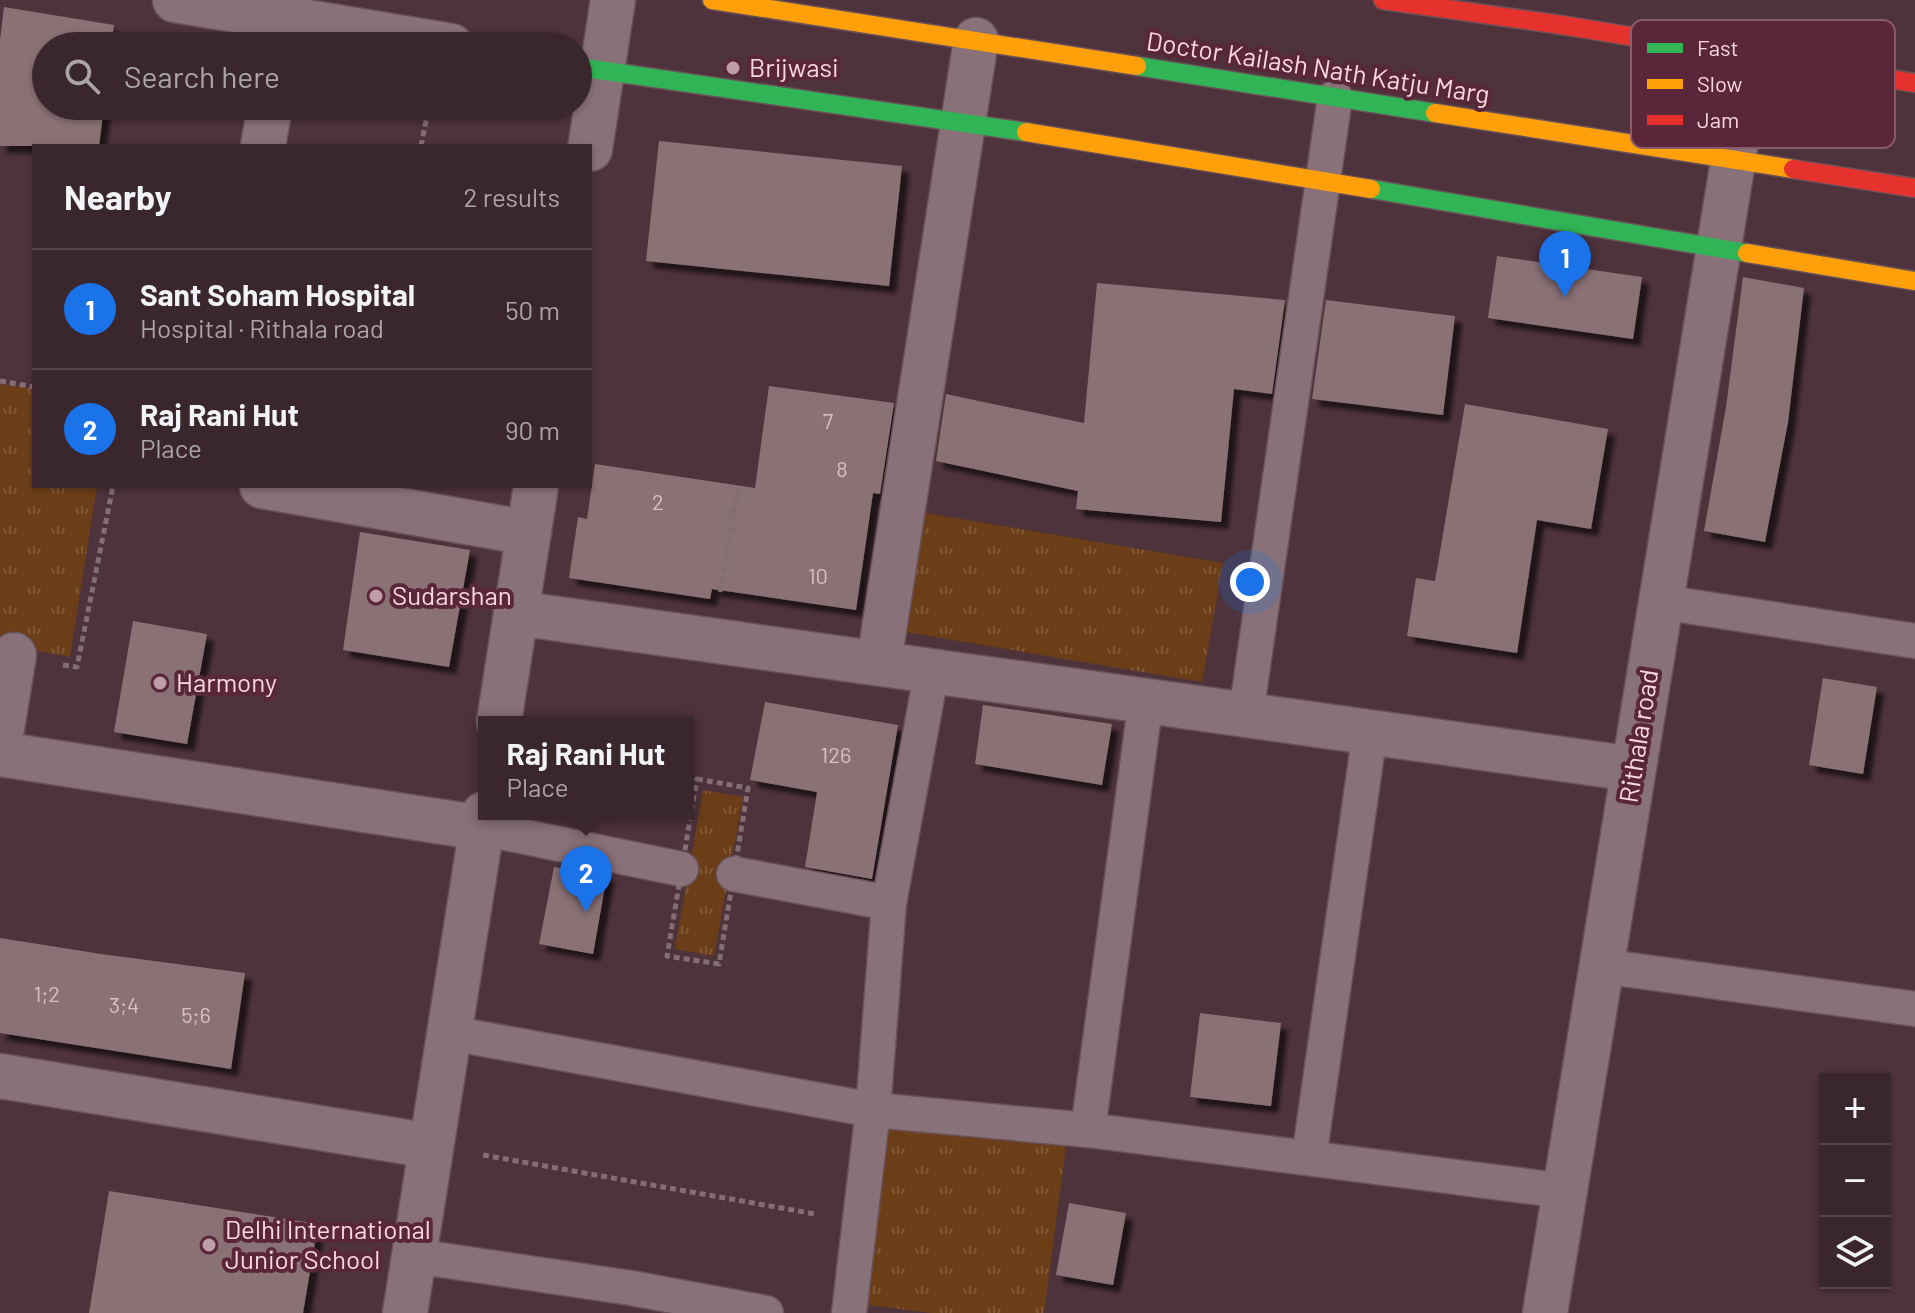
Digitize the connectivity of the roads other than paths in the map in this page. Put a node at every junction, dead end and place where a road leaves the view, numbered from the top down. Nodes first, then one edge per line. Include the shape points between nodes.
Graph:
1 (175, 0) edge
2 (613, 0) edge
3 (712, 0) edge
4 (1383, 0) edge
5 (1565, 13) edge
6 (286, 21) edge
7 (1631, 29) edge
8 (359, 32) edge
9 (976, 40) junction
10 (592, 63) edge
11 (592, 69) edge
12 (1895, 80) edge
13 (1915, 83) edge
14 (1335, 97) junction
15 (268, 120) edge
16 (590, 120) edge
17 (963, 121) junction
18 (1631, 143) edge
19 (263, 144) edge
20 (590, 144) edge
21 (1663, 148) edge
22 (1736, 148) edge
23 (1734, 159) junction
24 (1322, 183) junction
25 (1915, 188) edge
26 (1719, 249) junction
27 (1915, 281) edge
28 (273, 488) edge
29 (536, 488) edge
30 (529, 533) junction
31 (1661, 602) junction
32 (516, 613) junction
33 (1915, 641) edge
34 (14, 655) road end
35 (879, 662) junction
36 (932, 670) junction
37 (1146, 700) junction
38 (1246, 714) junction
39 (500, 716) edge
40 (1370, 732) junction
41 (0, 740) edge
42 (0, 754) edge
43 (1633, 769) junction
44 (483, 821) edge
45 (681, 869) dead end
46 (734, 874) dead end
47 (889, 903) junction
48 (1601, 966) junction
49 (1915, 1009) edge
50 (450, 1033) junction
51 (0, 1076) edge
52 (873, 1110) junction
53 (1088, 1130) junction
54 (431, 1146) junction
55 (1309, 1158) junction
56 (1565, 1191) junction
57 (414, 1256) junction
58 (629, 1300) edge
59 (405, 1313) edge
60 (766, 1313) edge
61 (849, 1313) edge
62 (1545, 1313) edge

1 - 6 street
2 - 10 street
3 - 9 main road, Doctor Kailash Nath Katju Marg
4 - 5 main road
5 - 7 main road
6 - 8 street
9 - 14 main road, Doctor Kailash Nath Katju Marg
9 - 17 street
11 - 17 main road
12 - 13 main road
14 - 18 main road, Doctor Kailash Nath Katju Marg
14 - 24 lane
15 - 19 street
16 - 20 street
17 - 24 main road
17 - 35 street
21 - 23 main road, Doctor Kailash Nath Katju Marg
22 - 23 street, Rithala road
23 - 25 main road, Doctor Kailash Nath Katju Marg
23 - 26 street, Rithala road
24 - 26 main road
24 - 38 lane
26 - 27 main road
26 - 31 street, Rithala road
28 - 30 street
29 - 30 street
30 - 32 street
31 - 33 lane
31 - 43 street, Rithala road
32 - 35 street
32 - 39 street
34 - 41 street
35 - 36 street
36 - 37 street
36 - 47 lane
37 - 38 street
37 - 53 lane
38 - 40 street
40 - 43 street
40 - 55 lane
42 - 44 street
43 - 48 street, Rithala road
44 - 45 lane
44 - 50 street
46 - 47 lane
47 - 52 lane
48 - 49 lane
48 - 56 street, Rithala road
50 - 52 lane
50 - 54 street
51 - 54 street
52 - 53 lane
52 - 61 lane
53 - 55 lane
54 - 57 street
55 - 56 lane
56 - 62 street, Rithala road
57 - 58 lane
57 - 59 street
58 - 60 lane

